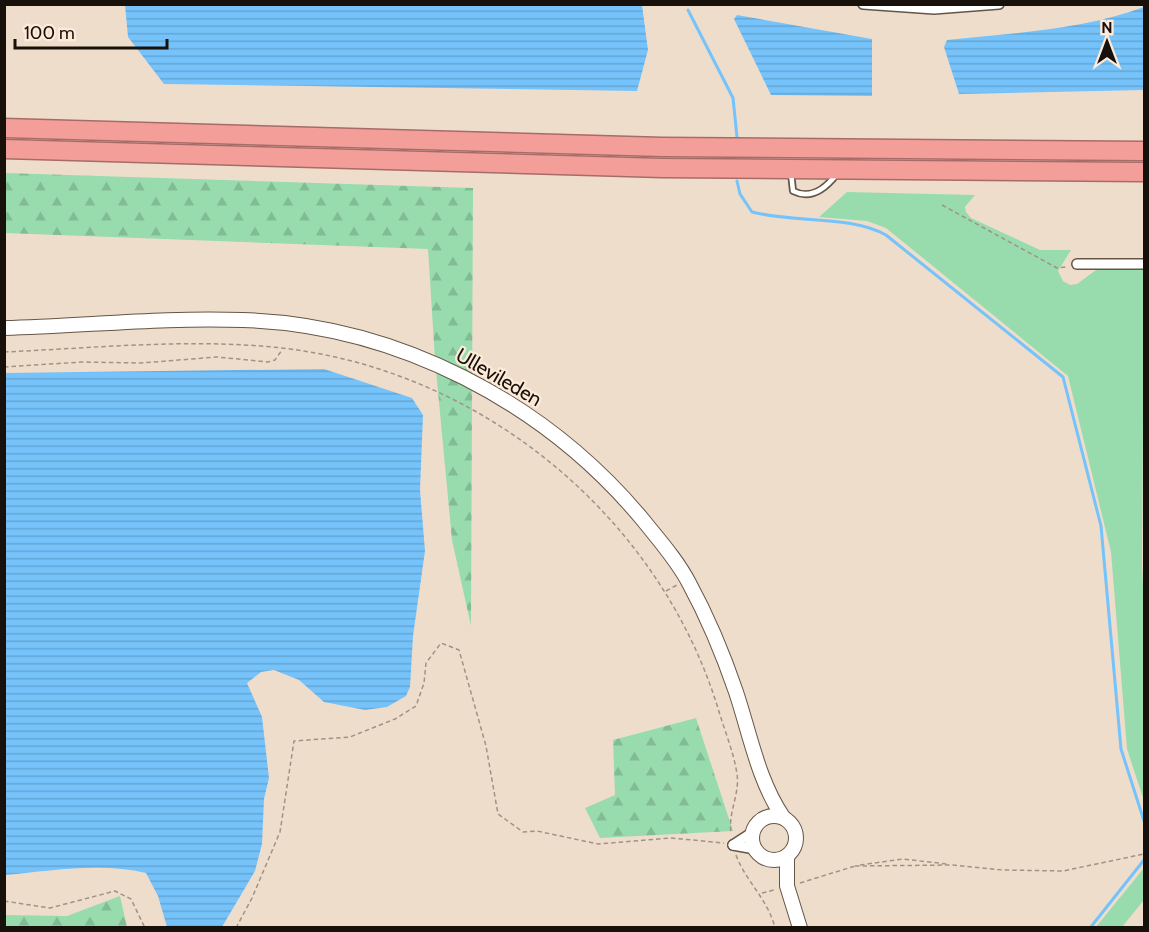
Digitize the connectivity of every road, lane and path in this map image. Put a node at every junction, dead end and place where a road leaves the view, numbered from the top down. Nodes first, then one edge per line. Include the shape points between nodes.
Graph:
1 (863, 4) edge
2 (999, 4) edge
3 (4, 128) edge
4 (792, 148) junction
5 (4, 149) edge
6 (1144, 151) edge
7 (791, 170) junction
8 (840, 170) junction
9 (1144, 172) edge
10 (942, 205) dead end
11 (1077, 264) joint
12 (1144, 264) edge
13 (4, 328) edge
14 (282, 348) junction
15 (4, 352) edge
16 (4, 367) edge
17 (766, 788) junction
18 (783, 817) junction
19 (764, 818) junction
20 (753, 832) junction
21 (732, 841) junction
22 (755, 849) junction
23 (1144, 854) edge
24 (736, 855) dead end
25 (787, 856) junction
26 (770, 860) junction
27 (954, 865) junction
28 (855, 866) junction
29 (787, 887) junction
30 (761, 894) junction
31 (4, 901) edge
32 (145, 927) edge
33 (236, 927) edge
34 (775, 927) edge
35 (800, 927) edge

1 - 2 street via 934,9
3 - 4 highway via 473,143
4 - 6 highway
4 - 7 lane
5 - 7 highway
7 - 8 highway
7 - 8 lane via 793,191 800,195 820,192
8 - 9 highway
10 - 11 path via 1056,268
11 - 12 street
13 - 17 main road, Ullevileden via 243,320 287,324 371,341 411,354 527,414 602,475 659,540 687,580 716,636
14 - 15 path via 187,345
14 - 16 path via 280,355 268,362 217,357
14 - 21 path via 364,365 446,395 525,442 559,468 614,524 665,591 693,642 714,695 737,774 730,818
17 - 18 main road, Ullevileden
17 - 19 main road, Ullevileden
18 - 19 main road
18 - 25 main road via 796,835 795,847
19 - 20 main road
20 - 21 street
20 - 22 main road
21 - 22 street
21 - 33 path via 671,838 598,844 537,831 523,832 498,814 486,746 459,650 441,644 426,663 416,706 350,737 294,741 280,832
22 - 26 main road
23 - 27 path via 1063,871
24 - 30 path
25 - 26 main road
25 - 29 main road
26 - 29 main road
27 - 28 path
27 - 28 path via 903,859
28 - 29 path
29 - 30 path
29 - 35 main road
30 - 34 path
31 - 32 path via 50,908 115,891 131,899

